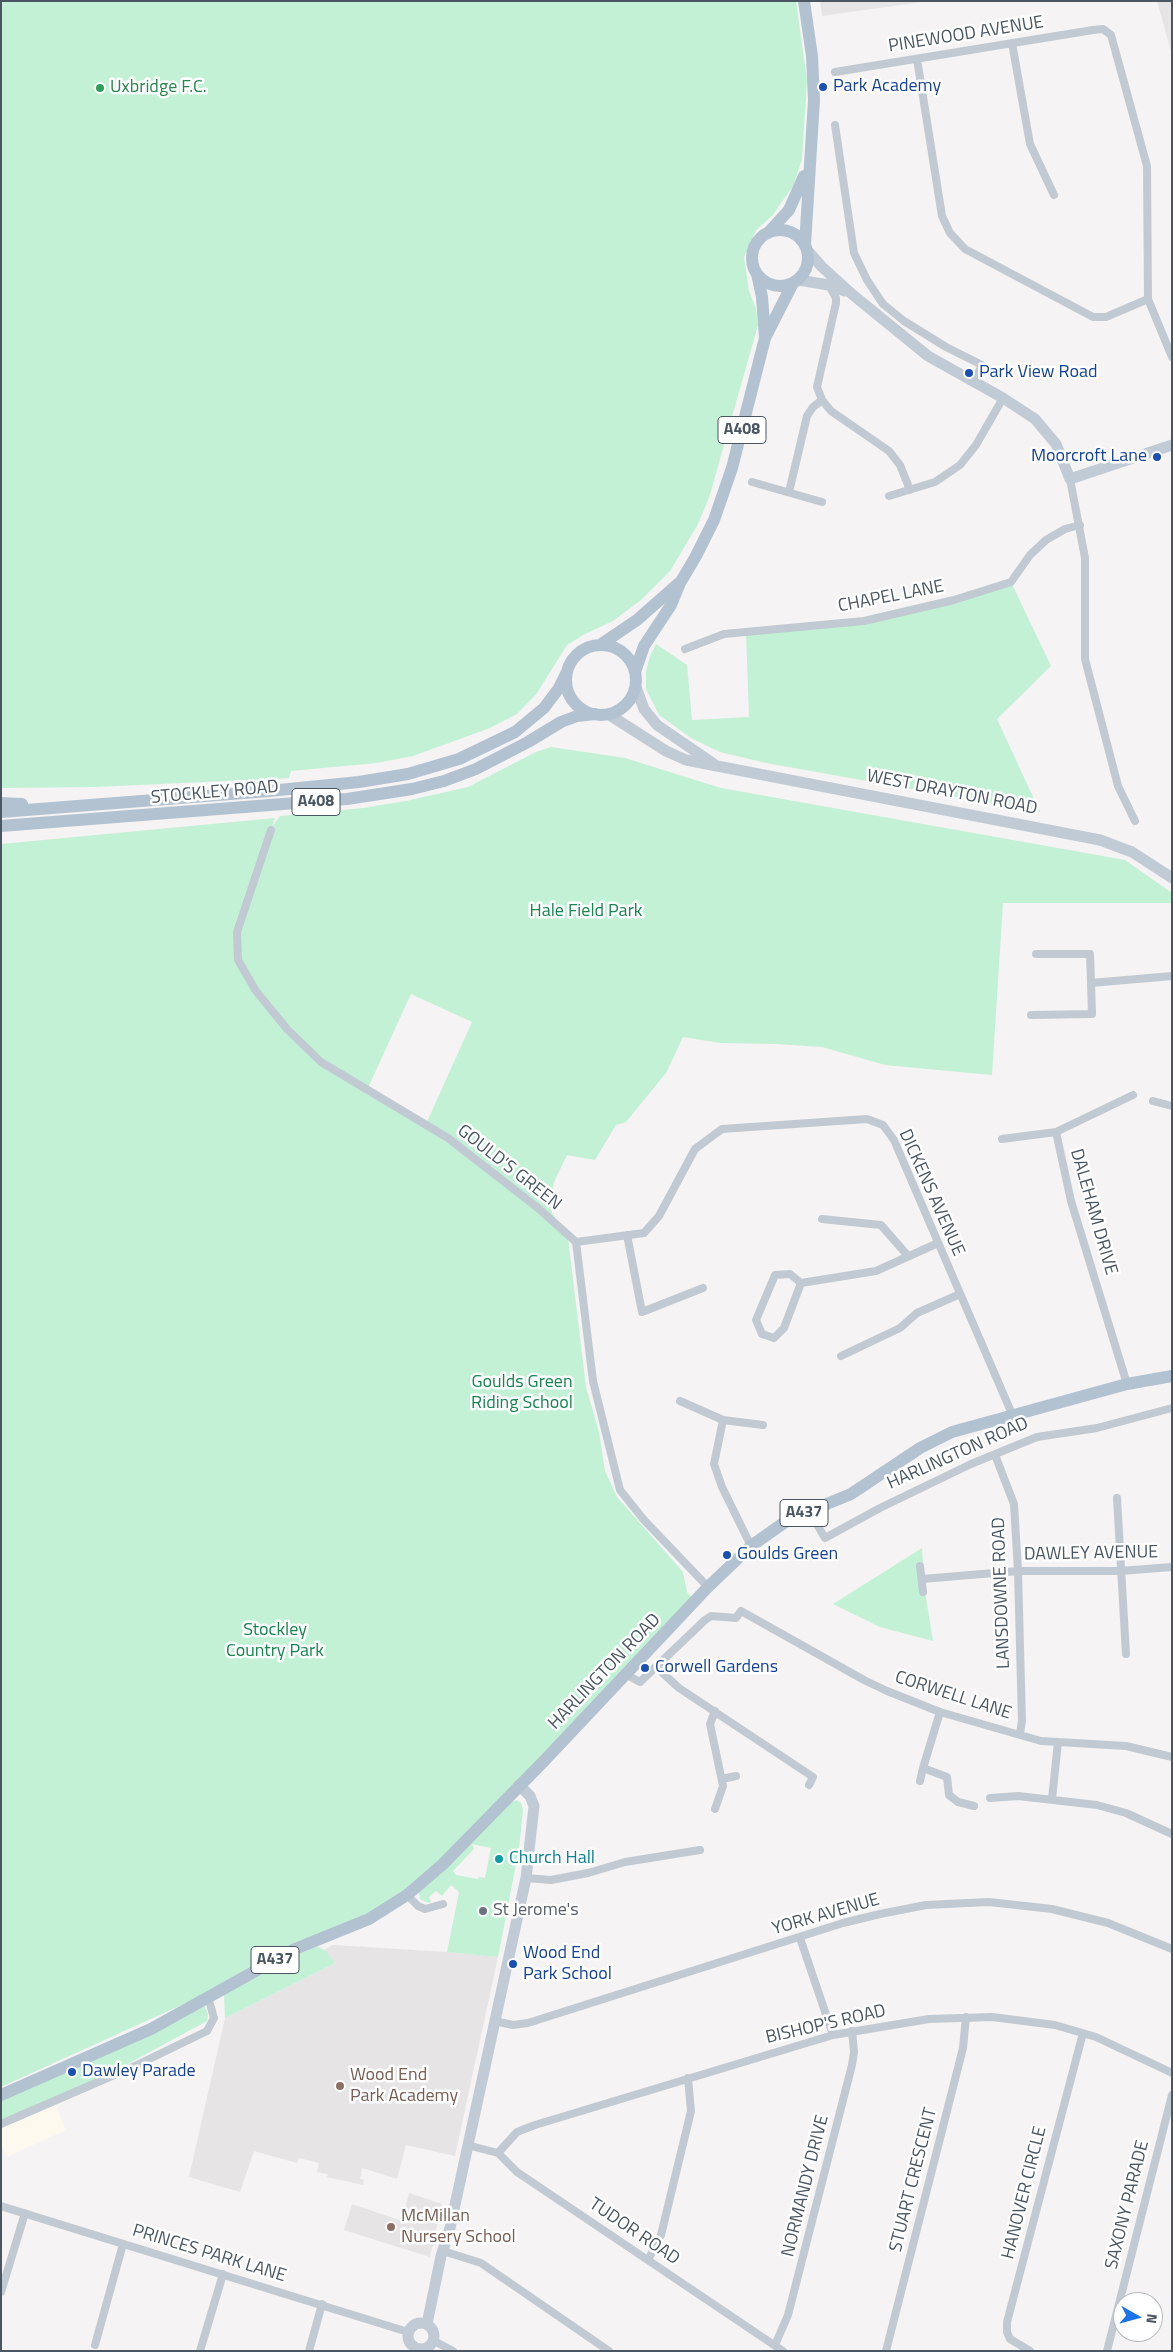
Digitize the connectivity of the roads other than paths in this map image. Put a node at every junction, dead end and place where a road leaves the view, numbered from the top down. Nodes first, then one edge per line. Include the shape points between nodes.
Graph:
1 (804, 1) edge
2 (1012, 43) junction
3 (917, 59) junction
4 (835, 72) dead end
5 (835, 125) dead end
6 (810, 162) junction
7 (1054, 194) dead end
8 (766, 234) junction
9 (806, 248) junction
10 (756, 272) junction
11 (796, 282) junction
12 (829, 285) junction
13 (854, 295) junction
14 (1148, 299) junction
15 (765, 338) junction
16 (1172, 358) edge
17 (974, 382) junction
18 (1003, 398) junction
19 (822, 400) junction
20 (1172, 445) edge
21 (1070, 479) junction
22 (752, 482) dead end
23 (910, 490) junction
24 (789, 492) junction
25 (889, 496) dead end
26 (822, 502) dead end
27 (1080, 525) junction
28 (680, 583) junction
29 (600, 645) junction
30 (685, 649) dead end
31 (567, 672) junction
32 (635, 672) junction
33 (636, 687) junction
34 (595, 714) junction
35 (608, 714) junction
36 (717, 766) junction
37 (1, 802) edge
38 (70, 806) junction
39 (1, 812) edge
40 (1135, 821) dead end
41 (1, 828) edge
42 (271, 830) dead end
43 (1172, 878) edge
44 (1036, 954) dead end
45 (1172, 976) edge
46 (1091, 983) junction
47 (1031, 1015) dead end
48 (1133, 1095) dead end
49 (1153, 1101) dead end
50 (1172, 1106) edge
51 (1056, 1132) junction
52 (1002, 1139) dead end
53 (822, 1219) dead end
54 (627, 1235) junction
55 (576, 1242) junction
56 (938, 1243) junction
57 (908, 1256) junction
58 (801, 1284) junction
59 (703, 1288) dead end
60 (960, 1294) junction
61 (841, 1356) dead end
62 (1172, 1376) edge
63 (1127, 1384) junction
64 (680, 1401) dead end
65 (1172, 1408) edge
66 (1012, 1414) junction
67 (723, 1420) junction
68 (764, 1425) dead end
69 (995, 1455) junction
70 (1117, 1498) dead end
71 (809, 1511) junction
72 (750, 1546) junction
73 (920, 1566) dead end
74 (1172, 1567) edge
75 (1018, 1571) junction
76 (1120, 1571) junction
77 (922, 1579) junction
78 (708, 1587) junction
79 (923, 1592) dead end
80 (1126, 1654) dead end
81 (656, 1667) junction
82 (627, 1675) junction
83 (715, 1712) junction
84 (940, 1712) junction
85 (1020, 1733) junction
86 (1058, 1742) junction
87 (1172, 1757) edge
88 (924, 1768) junction
89 (736, 1776) dead end
90 (722, 1779) junction
91 (920, 1781) dead end
92 (519, 1785) junction
93 (809, 1785) dead end
94 (990, 1798) dead end
95 (1052, 1799) junction
96 (974, 1806) dead end
97 (715, 1809) dead end
98 (1172, 1834) edge
99 (700, 1850) dead end
100 (687, 1852) junction
101 (689, 1861) dead end
102 (526, 1878) junction
103 (406, 1895) junction
104 (443, 1904) dead end
105 (800, 1938) junction
106 (1172, 1949) edge
107 (208, 1997) junction
108 (966, 2017) junction
109 (494, 2021) junction
110 (852, 2031) junction
111 (1082, 2033) junction
112 (833, 2035) junction
113 (1172, 2073) edge
114 (688, 2078) junction
115 (1, 2095) edge
116 (1172, 2095) edge
117 (1, 2124) edge
118 (467, 2145) junction
119 (498, 2153) junction
120 (1, 2206) edge
121 (25, 2214) junction
122 (124, 2244) junction
123 (443, 2250) junction
124 (648, 2260) junction
125 (223, 2274) junction
126 (1, 2292) edge
127 (322, 2304) junction
128 (427, 2324) junction
129 (408, 2332) junction
130 (434, 2341) junction
131 (1013, 2342) junction
132 (95, 2345) dead end
133 (775, 2345) junction
134 (420, 2350) edge
135 (200, 2351) edge
136 (309, 2351) edge
137 (453, 2351) edge
138 (609, 2351) edge
139 (783, 2351) edge
140 (886, 2351) edge
141 (1009, 2351) edge
142 (1030, 2351) edge
143 (1107, 2351) edge

1 - 6 main road via 814,86
2 - 3 street, PINEWOOD AVENUE
2 - 7 street via 1030,144
2 - 14 street, PINEWOOD AVENUE via 1103,29 1111,35 1147,166
3 - 4 street, PINEWOOD AVENUE
3 - 14 street via 942,216 950,233 965,249 1093,317 1106,317
5 - 17 street via 854,253 867,280 883,304 904,321 982,365
6 - 8 main road via 789,210
6 - 9 main road
8 - 9 main road via 789,232 800,238
8 - 10 main road via 754,251
9 - 11 main road via 807,267
9 - 13 street
10 - 11 main road via 774,286
10 - 15 main road, A408 via 762,297
11 - 12 street
11 - 15 main road, A408
12 - 13 street
12 - 19 street via 836,303 817,387
13 - 17 street via 928,356
14 - 16 street
15 - 28 main road, A408 via 726,489 706,539
17 - 18 street
18 - 21 street via 1035,419 1056,444
18 - 23 street via 976,445 960,465 935,482
19 - 23 street via 831,410 889,451 900,465
19 - 24 street via 808,416
20 - 21 street
21 - 27 street
22 - 24 street
23 - 25 street
24 - 26 street
27 - 30 street, CHAPEL LANE via 1046,540 1030,555 1011,582 954,600 864,621 724,634
27 - 40 street via 1085,558 1085,659 1118,786
28 - 29 main road, A408 via 637,620
28 - 32 main road, A408 via 671,605 644,646
29 - 31 main road via 580,652
29 - 32 main road via 622,651 630,659
31 - 34 main road via 571,698 581,708
31 - 38 main road, STOCKLEY ROAD / A408 via 551,699 524,726 489,746 428,769 338,784
32 - 33 main road
33 - 35 main road via 624,707
33 - 36 street, WEST DRAYTON ROAD via 644,709 657,725
34 - 35 main road
34 - 41 main road, STOCKLEY ROAD / A408 via 561,722 476,769 412,789 347,800
35 - 36 street, WEST DRAYTON ROAD via 666,751 686,760
36 - 43 street, WEST DRAYTON ROAD via 1100,840 1132,852
37 - 38 main road
38 - 39 main road, STOCKLEY ROAD / A408
42 - 55 street, GOULD'S GREEN via 237,932 238,960 256,991 287,1029 321,1062 448,1138
44 - 46 street via 1090,954
45 - 46 street
46 - 47 street via 1092,1014
48 - 51 street, DALEHAM DRIVE
49 - 50 street
51 - 52 street
51 - 63 street, DALEHAM DRIVE via 1071,1201
53 - 57 street via 881,1225
54 - 55 street, DICKENS AVENUE
54 - 56 street, DICKENS AVENUE via 644,1234 659,1216 695,1150 722,1129 867,1119 883,1125 894,1140
54 - 59 street via 642,1312
55 - 78 street via 593,1381 620,1490
56 - 57 street
56 - 60 street, DICKENS AVENUE
57 - 58 street via 876,1271
58 - 58 street via 790,1274 775,1275 756,1320 762,1334 774,1338 784,1328
60 - 61 street via 917,1313 900,1328
60 - 66 street, DICKENS AVENUE
62 - 63 main road, HARLINGTON ROAD / A437
63 - 66 main road, HARLINGTON ROAD / A437
64 - 67 street
65 - 69 street, HARLINGTON ROAD via 1097,1428 1037,1437
66 - 71 main road, HARLINGTON ROAD / A437 via 952,1432 920,1448 851,1494
67 - 68 street
67 - 72 street via 714,1464
69 - 71 street, HARLINGTON ROAD via 880,1508 825,1538
69 - 75 street, LANSDOWNE ROAD via 1014,1504
70 - 76 street
71 - 72 main road, HARLINGTON ROAD / A437 via 788,1520
72 - 78 main road, HARLINGTON ROAD / A437
73 - 77 street
74 - 76 street, DAWLEY AVENUE
75 - 76 street, DAWLEY AVENUE
75 - 77 street, DAWLEY AVENUE
75 - 85 street, LANSDOWNE ROAD
76 - 80 street
77 - 79 street
78 - 82 main road, HARLINGTON ROAD / A437
81 - 82 street via 640,1682
81 - 83 street via 679,1688
81 - 84 street, CORWELL LANE via 704,1620 711,1616 736,1618 741,1611 872,1684
82 - 92 main road, HARLINGTON ROAD / A437
83 - 90 street via 710,1724
83 - 93 street via 813,1777
84 - 85 street, CORWELL LANE
84 - 88 street
85 - 86 street, CORWELL LANE via 1041,1741
86 - 87 street, CORWELL LANE via 1126,1746
86 - 95 street
88 - 91 street
88 - 96 street via 947,1777 949,1794 958,1802
89 - 90 street
90 - 97 street
92 - 102 street via 530,1796 534,1806
92 - 103 main road, A437 via 442,1865
94 - 95 street
95 - 98 street via 1126,1813
99 - 100 street
100 - 101 street
100 - 102 street via 625,1862 551,1880
102 - 109 street
103 - 104 street via 425,1910
103 - 107 main road, A437 via 368,1919 295,1948
105 - 106 street, YORK AVENUE via 897,1910 990,1902 1037,1906 1074,1914
105 - 109 street, YORK AVENUE via 528,2023 514,2025
105 - 112 street
107 - 115 main road, A437 via 142,2033
107 - 117 street via 214,2018 207,2031
108 - 110 street, BISHOP'S ROAD
108 - 111 street, BISHOP'S ROAD via 1033,2021
108 - 140 street, STUART CRESCENT via 963,2048
109 - 118 street
110 - 112 street, BISHOP'S ROAD
110 - 133 street, NORMANDY DRIVE via 852,2065 788,2315
111 - 113 street, BISHOP'S ROAD
111 - 131 street, HANOVER CIRCLE via 1009,2315 1007,2332
112 - 114 street, BISHOP'S ROAD
114 - 119 street, BISHOP'S ROAD via 525,2128 517,2132
114 - 124 street via 691,2111 661,2236
116 - 143 street, SAXONY PARADE
118 - 119 street
118 - 123 street
119 - 124 street, TUDOR ROAD via 517,2172
120 - 121 street, PRINCES PARK LANE
121 - 122 street, PRINCES PARK LANE
121 - 126 street
122 - 125 street, PRINCES PARK LANE
122 - 132 street
123 - 128 street
123 - 138 street via 481,2264
124 - 133 street, TUDOR ROAD
125 - 127 street, PRINCES PARK LANE
125 - 135 street
127 - 129 street, PRINCES PARK LANE
127 - 136 street
128 - 129 street via 416,2324
128 - 130 street via 433,2330
129 - 134 street via 410,2343
130 - 134 street
130 - 137 street
131 - 141 street
131 - 142 street
133 - 139 street, TUDOR ROAD

